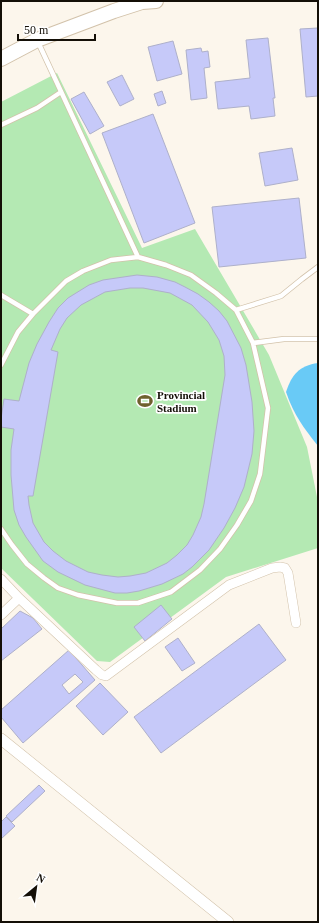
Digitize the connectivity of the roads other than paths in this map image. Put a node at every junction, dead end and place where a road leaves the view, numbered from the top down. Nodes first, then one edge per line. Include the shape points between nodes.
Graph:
1 (156, 1) edge
2 (112, 6) edge
3 (37, 40) junction
4 (1, 59) edge
5 (61, 92) junction
6 (1, 125) edge
7 (138, 256) junction
8 (318, 267) edge
9 (1, 295) edge
10 (236, 310) junction
11 (32, 314) junction
12 (318, 339) edge
13 (253, 344) junction
14 (1, 365) edge
15 (1, 529) edge
16 (1, 579) edge
17 (19, 598) junction
18 (1, 615) edge
19 (296, 623) dead end
20 (1, 739) edge
21 (228, 922) edge

1 - 2 main road
2 - 3 main road
3 - 4 main road
3 - 5 lane
5 - 6 lane via 37,108
5 - 7 lane
7 - 10 lane via 191,275
7 - 11 lane via 111,260 83,271 66,281
8 - 10 lane via 281,296
9 - 11 lane
10 - 13 lane
11 - 14 lane via 18,332
12 - 13 lane via 284,339
13 - 15 lane via 268,408 260,474 251,500 233,531 220,549 187,581 171,592 138,603 117,603 78,595 58,588 27,564
16 - 17 street
17 - 18 street
17 - 19 street via 96,670 106,676 229,585 272,568 285,568 288,572
20 - 21 street

